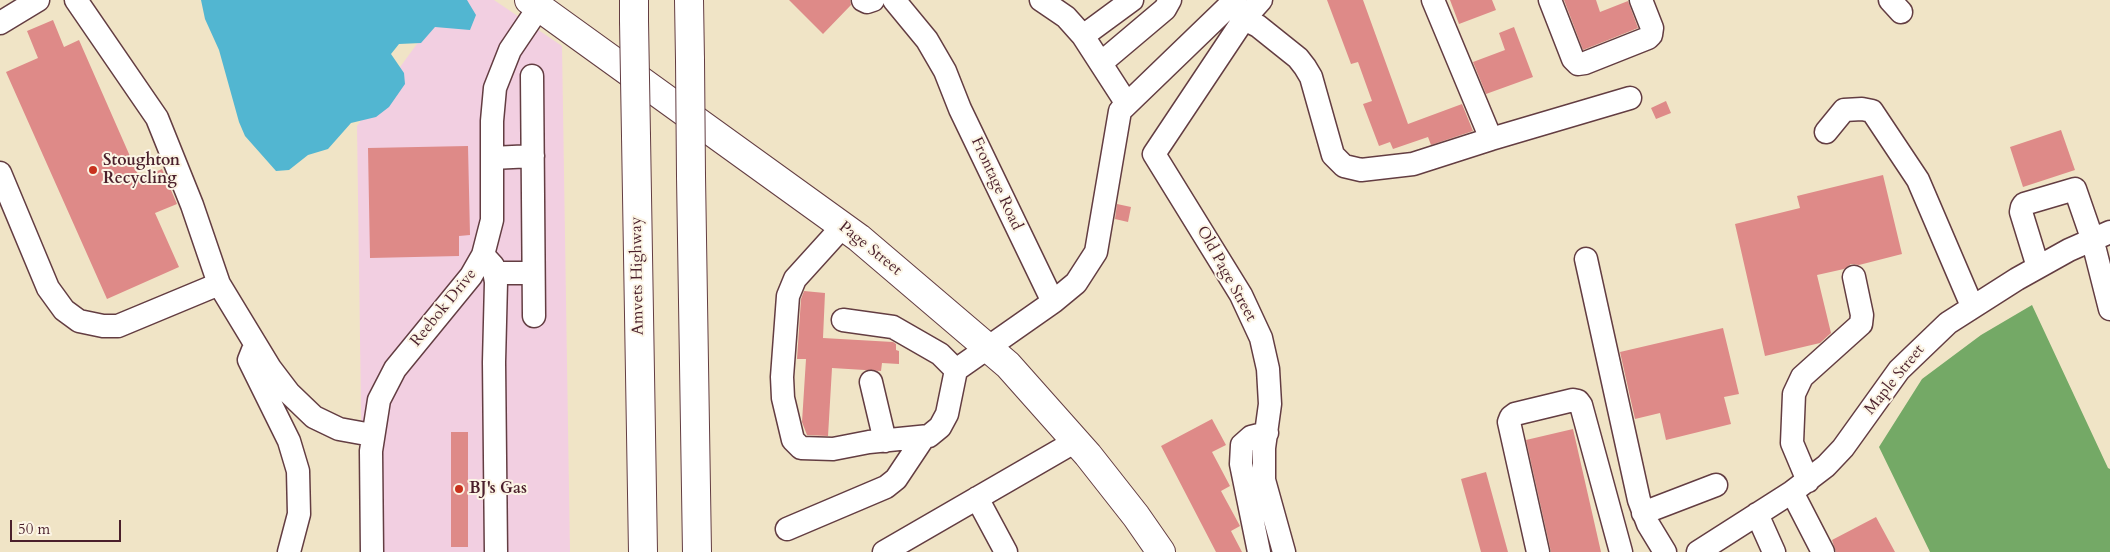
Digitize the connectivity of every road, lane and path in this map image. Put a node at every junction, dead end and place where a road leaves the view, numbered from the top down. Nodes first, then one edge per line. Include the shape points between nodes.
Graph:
1 (38, 0) edge
2 (76, 0) edge
3 (689, 0) edge
4 (863, 0) edge
5 (873, 0) edge
6 (894, 0) edge
7 (1041, 0) edge
8 (1132, 0) edge
9 (1261, 0) edge
10 (1433, 0) edge
11 (1550, 0) edge
12 (1641, 0) edge
13 (1162, 3) edge
14 (534, 4) edge
15 (1239, 9) edge
16 (634, 10) edge
17 (0, 23) edge
18 (1083, 36) junction
19 (1101, 63) junction
20 (532, 76) dead end
21 (1630, 98) dead end
22 (1127, 104) junction
23 (1826, 132) dead end
24 (1491, 139) junction
25 (533, 156) junction
26 (492, 158) junction
27 (0, 173) edge
28 (843, 226) junction
29 (2101, 235) edge
30 (1586, 259) dead end
31 (489, 264) junction
32 (2038, 267) junction
33 (533, 273) junction
34 (1854, 277) dead end
35 (219, 284) junction
36 (1053, 302) junction
37 (1972, 306) junction
38 (2110, 309) edge
39 (534, 316) dead end
40 (843, 320) dead end
41 (256, 344) junction
42 (987, 348) junction
43 (956, 370) junction
44 (871, 382) dead end
45 (1266, 433) junction
46 (372, 435) junction
47 (924, 437) junction
48 (885, 441) junction
49 (1076, 441) junction
50 (1716, 485) dead end
51 (1800, 487) junction
52 (977, 498) junction
53 (1643, 513) junction
54 (1757, 514) junction
55 (787, 529) dead end
56 (289, 552) edge
57 (372, 552) edge
58 (496, 552) edge
59 (643, 552) edge
60 (697, 552) edge
61 (884, 552) edge
62 (1006, 552) edge
63 (1161, 552) edge
64 (1259, 552) edge
65 (1284, 552) edge
66 (1538, 552) edge
67 (1621, 552) edge
68 (1665, 552) edge
69 (1698, 552) edge
70 (1774, 552) edge
71 (1823, 552) edge

1 - 17 street
2 - 35 street via 158,118
3 - 60 main road, bridge
4 - 5 street
6 - 36 street, Frontage Road via 927,40 945,71 960,109
7 - 18 street via 1066,17
8 - 18 street
9 - 15 street
10 - 24 street
11 - 12 street via 1573,59 1578,64 1648,38 1652,28
13 - 19 street
14 - 26 street, Reebok Drive via 498,78 492,110
14 - 28 main road, Page Street
15 - 22 street
15 - 24 street via 1305,67 1311,77 1333,155 1344,166 1361,170 1413,164
15 - 45 street, Old Page Street via 1154,154 1241,295 1261,338 1268,369 1270,404
16 - 59 main road, Amvets Highway, bridge
18 - 19 street
19 - 22 street
20 - 25 street
21 - 24 street
22 - 36 street via 1120,111 1096,252 1076,283
23 - 37 street via 1844,110 1872,111 1918,180
25 - 26 street
25 - 33 street
26 - 31 street, Reebok Drive
27 - 35 street via 48,288 64,310 79,321 118,326
28 - 42 main road, Page Street
28 - 48 street via 795,279 788,296 783,398 797,446 840,449
29 - 32 street, Maple Street
29 - 32 street via 2075,189 2024,204 2020,212
29 - 38 street
30 - 53 street
31 - 33 street
31 - 46 street, Reebok Drive via 471,276 389,377 379,400
31 - 58 street
32 - 37 street, Maple Street
33 - 39 street
34 - 51 street via 1861,324 1802,377 1794,394 1792,443
35 - 41 street
36 - 42 street
37 - 51 street, Maple Street via 1948,323 1899,370 1843,448
40 - 43 street via 892,327 940,354
41 - 46 street via 289,393 314,417 339,429
41 - 56 street via 249,360 289,441 298,471 299,514
42 - 43 street
42 - 49 main road, Page Street via 1008,365
43 - 47 street via 944,422 936,433
44 - 48 street
45 - 64 street via 1250,437 1242,445 1241,464
45 - 65 street, Old Page Street via 1264,480
46 - 57 street, Reebok Drive
47 - 48 street
47 - 55 street via 896,479 886,487
49 - 52 street
49 - 63 main road, Page Street
50 - 53 street
51 - 54 street, Maple Street
51 - 71 street
52 - 61 street
52 - 62 street
53 - 68 street
54 - 69 street, Maple Street
54 - 70 street
66 - 67 street via 1509,422 1515,414 1578,400

